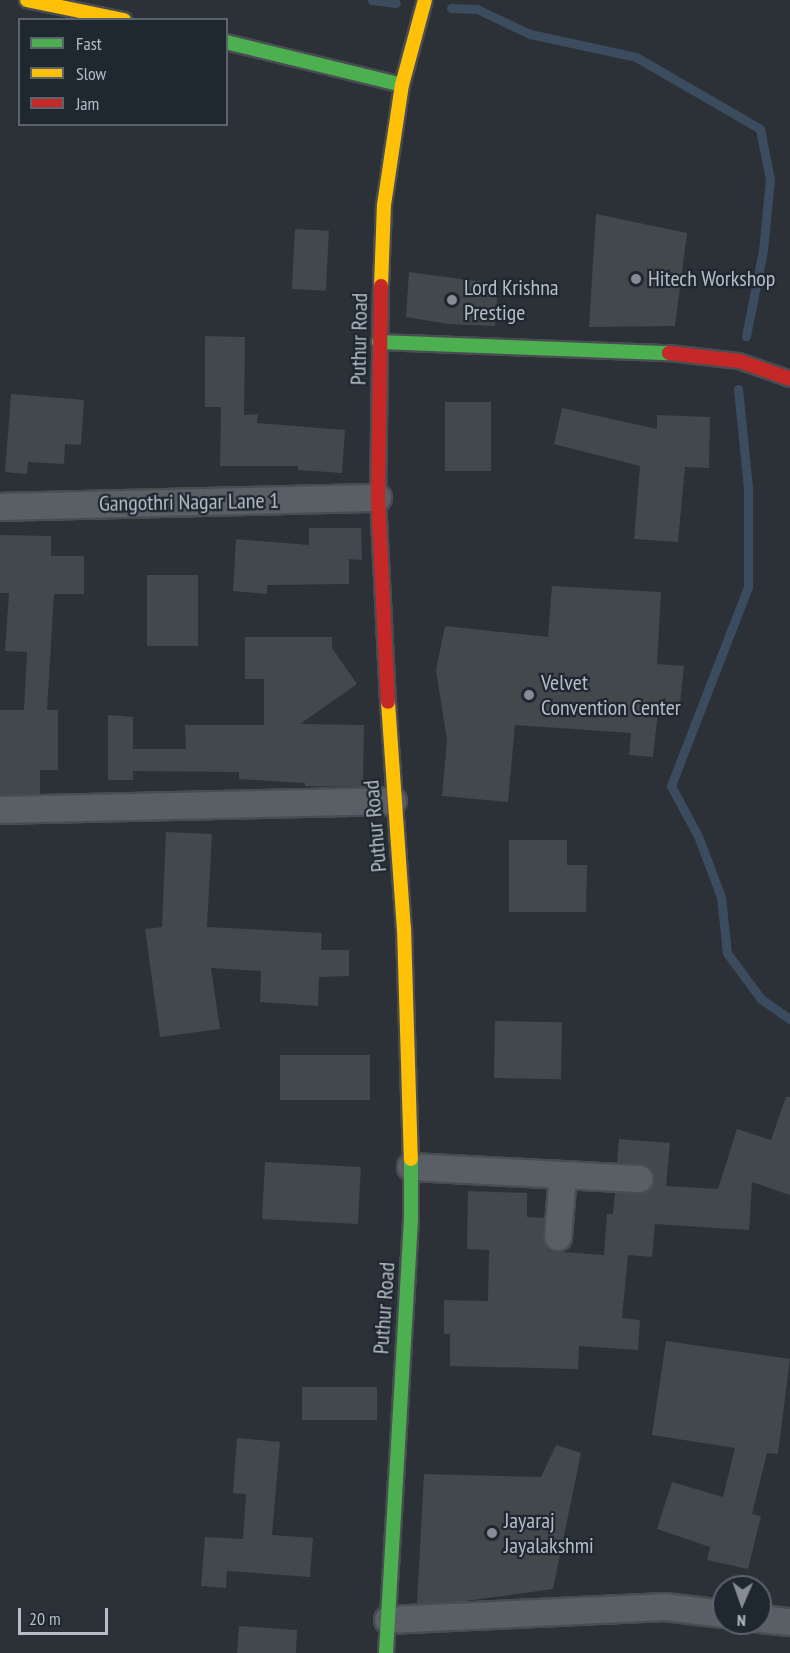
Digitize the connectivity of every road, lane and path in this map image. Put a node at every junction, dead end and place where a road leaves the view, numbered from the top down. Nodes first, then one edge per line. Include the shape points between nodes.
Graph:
1 (27, 0) edge
2 (425, 0) edge
3 (114, 18) edge
4 (228, 42) edge
5 (402, 85) junction
6 (380, 342) junction
7 (790, 379) edge
8 (378, 498) junction
9 (0, 507) edge
10 (393, 801) junction
11 (0, 810) edge
12 (411, 1167) junction
13 (563, 1175) junction
14 (640, 1179) dead end
15 (558, 1238) dead end
16 (712, 1612) edge
17 (388, 1620) junction
18 (772, 1620) edge
19 (790, 1622) edge
20 (386, 1653) edge

1 - 3 street
2 - 5 street, Puthur Road
4 - 5 street
5 - 6 street, Puthur Road via 384,205
6 - 7 street via 658,352 739,361
6 - 8 street, Puthur Road
8 - 9 street, Gangothri Nagar Lane 1
8 - 10 street, Puthur Road
10 - 11 street
10 - 12 street, Puthur Road via 404,928
12 - 13 street
12 - 17 street, Puthur Road
13 - 14 street
13 - 15 street
16 - 17 street via 665,1606
17 - 20 street, Puthur Road
18 - 19 street

